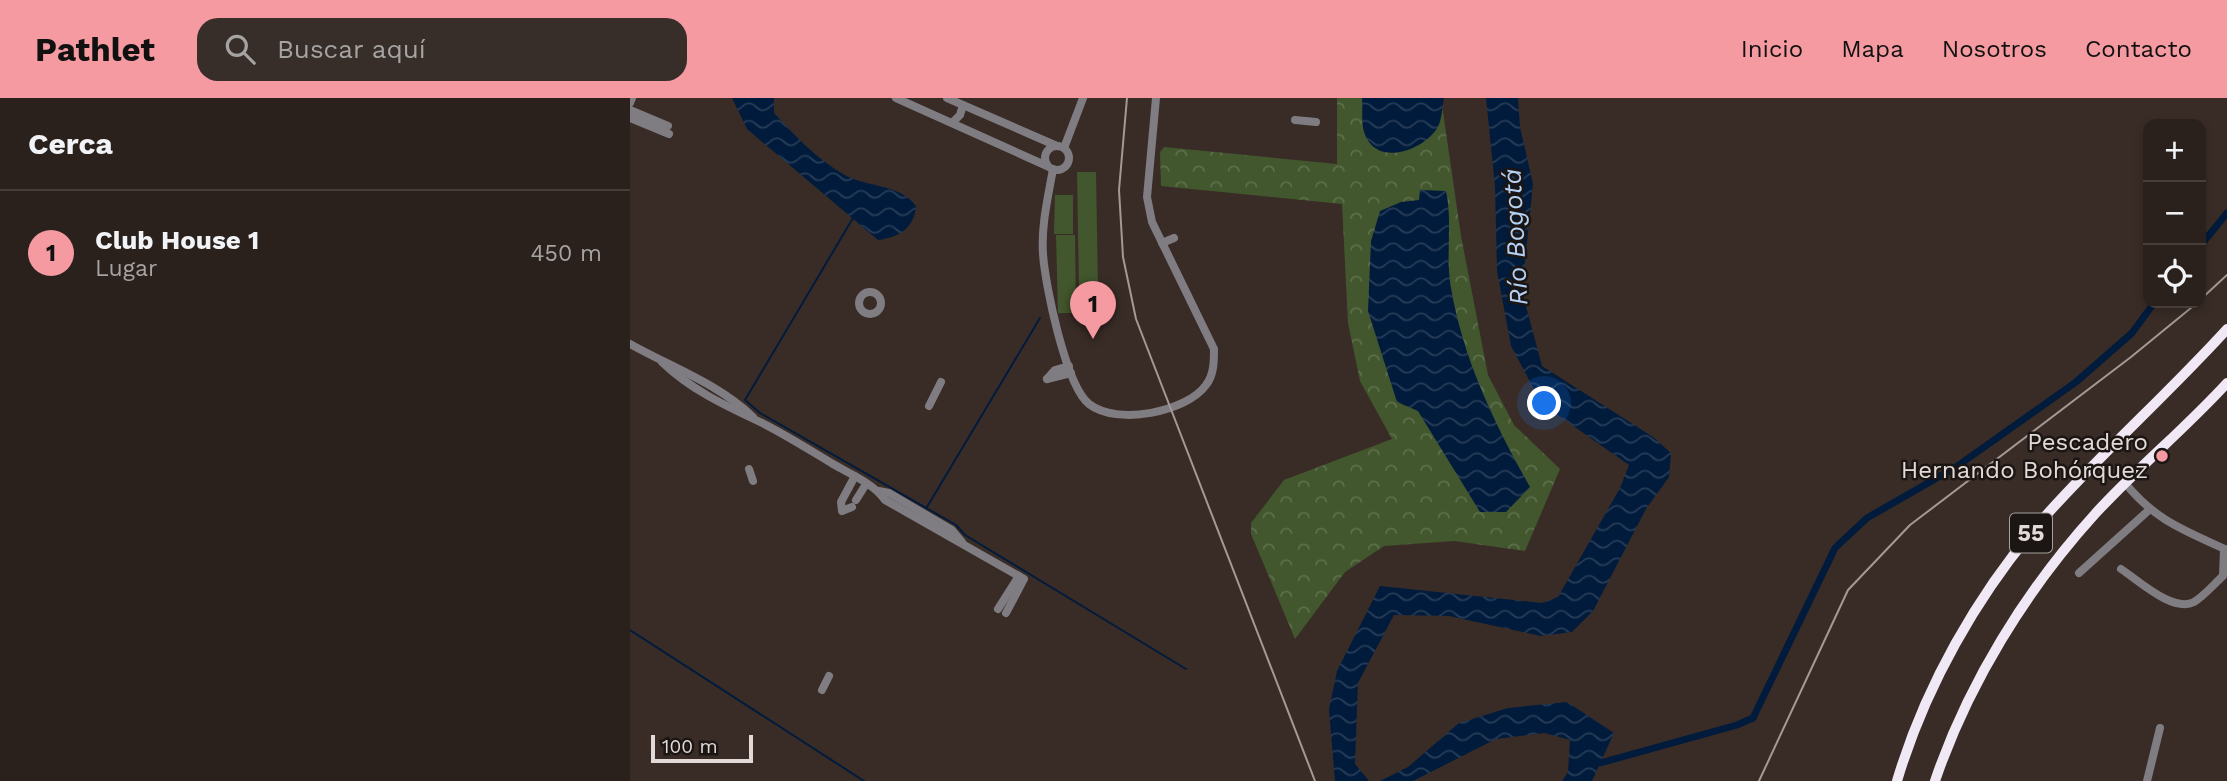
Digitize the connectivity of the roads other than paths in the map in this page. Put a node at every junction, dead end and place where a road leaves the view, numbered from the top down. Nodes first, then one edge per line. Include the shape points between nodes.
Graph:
1 (896, 98) edge
2 (947, 98) edge
3 (1083, 98) edge
4 (1156, 98) edge
5 (963, 105) junction
6 (630, 110) edge
7 (630, 118) edge
8 (1295, 120) dead end
9 (1316, 121) dead end
10 (952, 123) junction
11 (1060, 147) junction
12 (1050, 168) junction
13 (1174, 238) dead end
14 (1162, 243) junction
15 (2227, 329) edge
16 (630, 344) edge
17 (941, 382) dead end
18 (2226, 385) edge
19 (929, 406) dead end
20 (749, 468) dead end
21 (855, 477) junction
22 (753, 481) dead end
23 (2125, 483) junction
24 (866, 484) junction
25 (2149, 510) junction
26 (2226, 549) edge
27 (2121, 569) dead end
28 (2079, 573) dead end
29 (2225, 578) edge
30 (1002, 611) dead end
31 (829, 676) dead end
32 (822, 690) dead end
33 (2160, 728) dead end
34 (1897, 781) edge
35 (1935, 781) edge
36 (2147, 781) edge

1 - 10 street
2 - 5 street
3 - 11 street
4 - 14 street via 1147,197
5 - 10 street
5 - 11 street
6 - 7 street via 669,130
8 - 9 street
10 - 12 street
11 - 12 street via 1046,153
11 - 12 street via 1069,156 1067,164
12 - 14 street via 1043,253 1070,370 1077,390 1089,404 1123,417 1139,417 1186,400 1206,386 1214,366 1214,349
13 - 14 street
15 - 34 highway, 55 via 2021,545 1949,657
16 - 21 street via 682,370
17 - 19 street
18 - 23 highway, 55
20 - 22 street
21 - 24 street
21 - 24 street via 841,502 842,510 854,503
23 - 25 street
23 - 35 highway, 55 via 2084,528 2013,623 1975,688
24 - 30 street via 952,530 962,542 1021,578
25 - 26 street
25 - 28 street
26 - 29 street
27 - 29 street via 2180,604 2193,602
31 - 32 street
33 - 36 street

